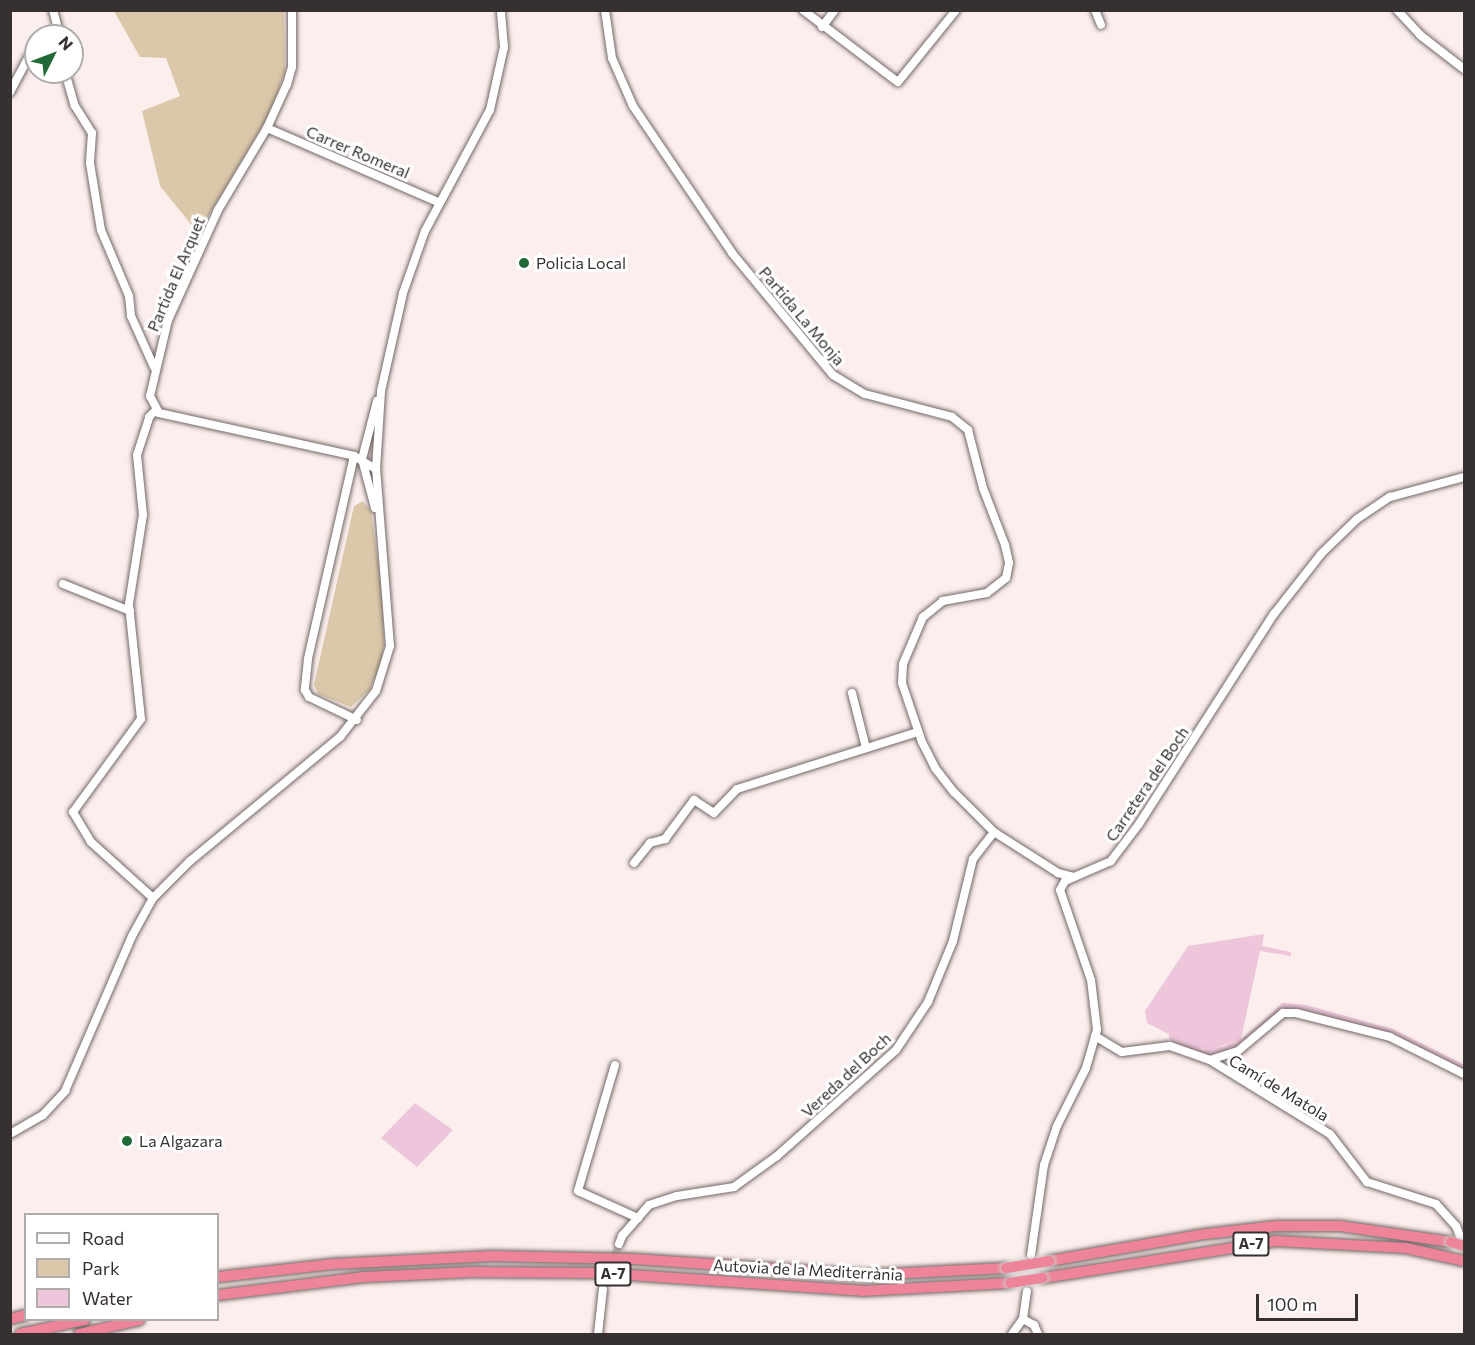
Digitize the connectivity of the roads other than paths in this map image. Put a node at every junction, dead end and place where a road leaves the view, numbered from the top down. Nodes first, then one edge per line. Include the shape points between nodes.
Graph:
1 (292, 10) edge
2 (501, 10) edge
3 (605, 10) edge
4 (803, 10) edge
5 (835, 10) edge
6 (956, 10) edge
7 (1095, 10) edge
8 (1397, 10) edge
9 (1101, 25) dead end
10 (822, 27) junction
11 (24, 66) edge
12 (1464, 69) edge
13 (69, 84) edge
14 (10, 92) edge
15 (267, 128) junction
16 (438, 202) junction
17 (155, 368) junction
18 (381, 391) junction
19 (156, 410) junction
20 (358, 458) junction
21 (376, 469) junction
22 (1464, 477) edge
23 (379, 520) junction
24 (63, 584) dead end
25 (130, 611) junction
26 (852, 693) dead end
27 (357, 720) junction
28 (918, 732) junction
29 (866, 748) junction
30 (994, 832) junction
31 (634, 864) dead end
32 (1074, 877) junction
33 (153, 898) junction
34 (1095, 1036) junction
35 (1210, 1060) junction
36 (615, 1065) dead end
37 (1464, 1074) edge
38 (10, 1134) edge
39 (638, 1218) junction
40 (619, 1244) tunnel mouth
41 (1464, 1246) edge
42 (1031, 1256) dead end
43 (1462, 1261) edge
44 (219, 1277) edge
45 (603, 1289) tunnel mouth
46 (1027, 1291) dead end
47 (230, 1293) junction
48 (219, 1295) edge
49 (219, 1300) edge
50 (1023, 1320) junction
51 (80, 1321) edge
52 (135, 1321) edge
53 (20, 1335) edge
54 (79, 1335) edge
55 (598, 1335) edge
56 (1012, 1335) edge
57 (1038, 1335) edge

1 - 15 street, Partida El Arquet via 292,68
2 - 16 street via 504,47 490,110 475,144
3 - 28 street, Partida La Monja via 612,58 633,106 732,253 833,375 865,394 952,417 968,430 1009,563 1006,578 987,593 955,597 932,608 917,627 903,664 902,683
4 - 10 street
5 - 10 street
6 - 10 street via 898,82
7 - 9 street
8 - 12 street via 1420,35
11 - 14 street
13 - 17 street via 75,106 92,133 90,163 101,230 129,296 131,316
15 - 16 street, Carrer Romeral
15 - 17 street, Partida El Arquet via 218,210 168,320
16 - 18 street via 403,292
17 - 19 street, Partida El Arquet via 150,396
18 - 20 street
18 - 21 street
19 - 20 street
19 - 25 street via 149,417 137,455 143,514
20 - 21 street
20 - 23 street
20 - 27 street via 308,659 306,690 309,698
21 - 23 street
22 - 32 street, Carretera del Boch via 1390,497 1357,519 1321,554 1274,614 1111,861
23 - 27 street via 390,646 376,691
24 - 25 street
25 - 33 street via 141,719 74,812 91,842
26 - 29 street
27 - 33 street via 314,761 190,861
28 - 29 street
28 - 30 street via 935,768
29 - 31 street via 737,789 714,813 694,800 665,839 650,843
30 - 32 street via 1058,873
30 - 39 street, Vereda del Boch via 973,859 953,941 928,1002 896,1050 777,1156 734,1187 649,1205
32 - 34 street via 1065,880 1060,890 1091,980
33 - 38 street via 132,936 65,1091 44,1115
34 - 35 street, Camí de Matola via 1122,1052 1170,1046
34 - 42 street via 1086,1068 1057,1126 1044,1165
35 - 37 street via 1238,1051 1283,1012 1390,1037
35 - 41 street, Camí de Matola via 1330,1134 1367,1182 1436,1204 1456,1226
36 - 39 street via 578,1191
39 - 40 street, Vereda del Boch
41 - 44 highway, Autovia de la Mediterrània / A-7, bridge via 1352,1227 1277,1226 1006,1268 867,1275 624,1258 492,1256 333,1264
43 - 47 highway, Autovia de la Mediterrània / A-7, bridge via 1396,1247 1276,1241 1010,1283 862,1291 601,1273 472,1272 364,1277
45 - 55 street
46 - 50 street
47 - 48 highway, Autovia de la Mediterrània / A-7
47 - 49 highway
50 - 56 street
50 - 57 street via 1034,1325
51 - 53 highway
52 - 54 highway

